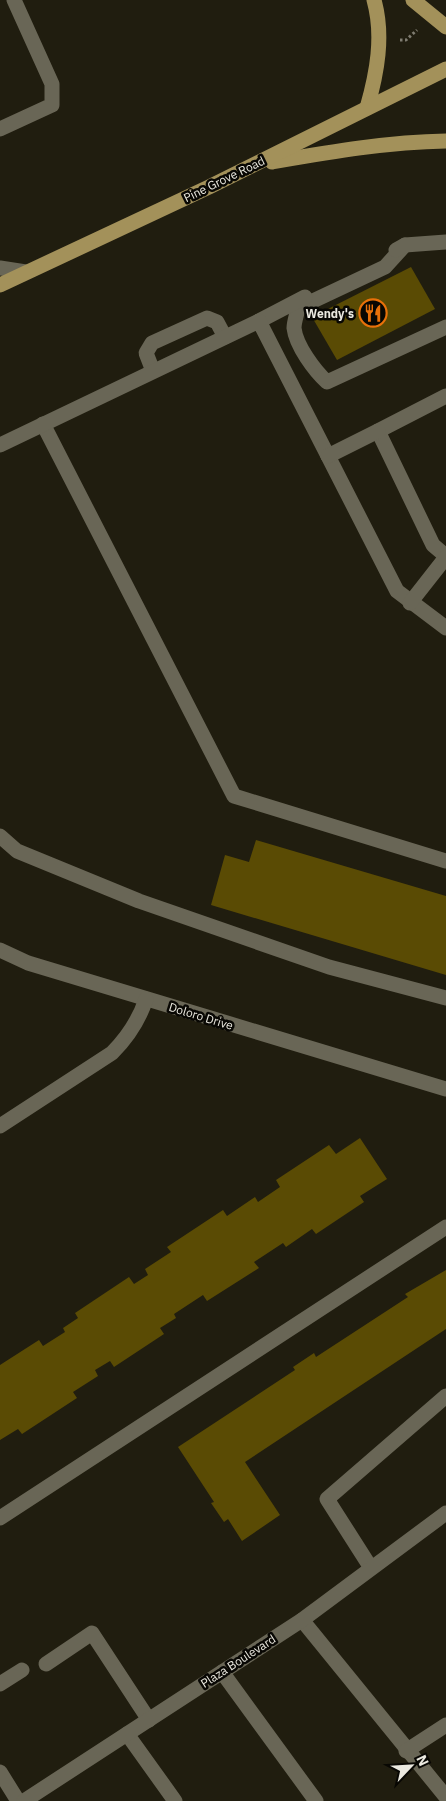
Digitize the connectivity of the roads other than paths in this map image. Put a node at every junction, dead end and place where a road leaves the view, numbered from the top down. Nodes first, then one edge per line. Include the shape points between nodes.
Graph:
1 (14, 0) edge
2 (374, 0) edge
3 (413, 0) edge
4 (446, 27) edge
5 (446, 70) edge
6 (367, 108) junction
7 (0, 130) edge
8 (446, 141) edge
9 (256, 164) junction
10 (446, 242) edge
11 (405, 245) junction
12 (0, 268) edge
13 (26, 272) junction
14 (0, 285) edge
15 (259, 321) junction
16 (446, 327) edge
17 (225, 337) junction
18 (153, 372) junction
19 (446, 396) edge
20 (43, 424) junction
21 (378, 431) junction
22 (0, 445) edge
23 (328, 456) junction
24 (446, 556) edge
25 (410, 603) junction
26 (446, 628) edge
27 (0, 836) edge
28 (446, 860) edge
29 (0, 950) edge
30 (446, 998) edge
31 (146, 999) junction
32 (446, 1089) edge
33 (0, 1126) edge
34 (446, 1227) edge
35 (446, 1396) edge
36 (446, 1513) edge
37 (1, 1516) edge
38 (371, 1568) junction
39 (302, 1620) junction
40 (46, 1664) dead end
41 (22, 1670) dead end
42 (222, 1672) junction
43 (0, 1684) edge
44 (149, 1720) junction
45 (446, 1725) edge
46 (127, 1734) junction
47 (406, 1751) junction
48 (0, 1772) edge
49 (446, 1797) edge
50 (18, 1801) edge
51 (24, 1801) edge
52 (175, 1801) edge
53 (316, 1801) edge

1 - 7 street via 52,84 52,106
2 - 6 main road via 379,40 376,77
3 - 4 main road
5 - 6 main road, Pine Grove Road
6 - 9 main road, Pine Grove Road
8 - 9 main road via 332,151
9 - 13 main road, Pine Grove Road
10 - 11 street
11 - 15 street
11 - 16 street via 385,267 298,308 294,328 303,349 315,372 327,382
12 - 13 street
13 - 14 main road, Pine Grove Road
15 - 17 street
15 - 23 street
17 - 18 street
17 - 18 street via 217,322 207,318 152,343 146,353
18 - 20 street
19 - 21 street
20 - 22 street
20 - 28 street via 234,796
21 - 23 street
21 - 24 street via 432,545
23 - 25 street via 397,591
24 - 25 street
25 - 26 street
27 - 30 street via 17,851 139,901 329,967
29 - 31 street, Doloro Drive via 28,963
31 - 32 street, Doloro Drive
31 - 33 street via 125,1040 112,1053
34 - 37 street
35 - 38 street via 326,1500
36 - 38 street, Plaza Boulevard
38 - 39 street, Plaza Boulevard
39 - 42 street, Plaza Boulevard
39 - 47 street
40 - 44 street via 92,1633
41 - 43 street
42 - 44 street, Plaza Boulevard
42 - 53 street
44 - 46 street, Plaza Boulevard
45 - 47 street
46 - 51 street, Plaza Boulevard
46 - 52 street
47 - 49 street
48 - 50 street

